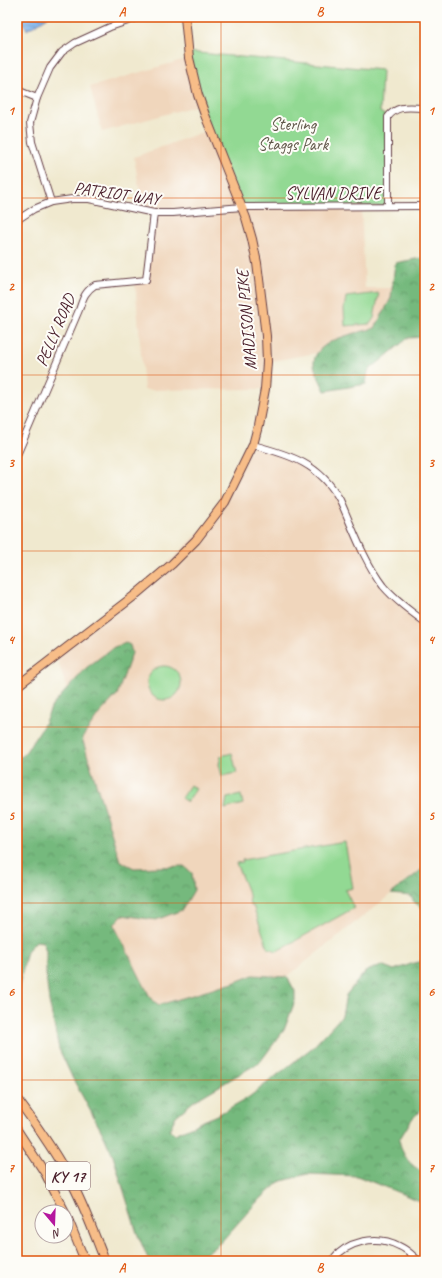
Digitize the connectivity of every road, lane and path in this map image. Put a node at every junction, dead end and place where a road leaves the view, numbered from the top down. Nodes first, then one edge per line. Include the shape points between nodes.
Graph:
1 (140, 17) edge
2 (185, 17) edge
3 (130, 18) edge
4 (17, 90) edge
5 (37, 98) junction
6 (425, 108) edge
7 (51, 202) junction
8 (388, 206) junction
9 (425, 206) edge
10 (242, 207) junction
11 (154, 213) junction
12 (17, 220) edge
13 (253, 444) junction
14 (17, 455) edge
15 (425, 622) edge
16 (17, 686) edge
17 (17, 1099) edge
18 (17, 1130) edge
19 (60, 1204) edge
20 (74, 1235) edge
21 (85, 1261) edge
22 (105, 1261) edge
23 (331, 1261) edge
24 (419, 1261) edge

1 - 3 street
2 - 10 main road, MADISON PIKE via 189,58 198,95
3 - 5 street via 75,43 62,52 50,68
4 - 5 street
5 - 7 street via 30,131
6 - 8 street via 397,109 388,117
7 - 11 street, PATRIOT WAY via 89,199
7 - 12 street, PATRIOT WAY
8 - 9 street, SYLVAN DRIVE
8 - 10 street, SYLVAN DRIVE
10 - 11 street, PATRIOT WAY
10 - 13 main road, MADISON PIKE via 257,263 266,349 265,389
11 - 14 street, PELLY ROAD via 146,280 95,285 88,289
13 - 15 street via 307,464 326,480 336,492 367,560 379,580 401,604
13 - 16 main road, MADISON PIKE via 225,502 185,552 134,596
17 - 22 main road, KY 17 via 60,1160 88,1217
18 - 19 main road, KY 17
20 - 21 main road, KY 17
23 - 24 street via 348,1247 363,1241 380,1240 399,1246

